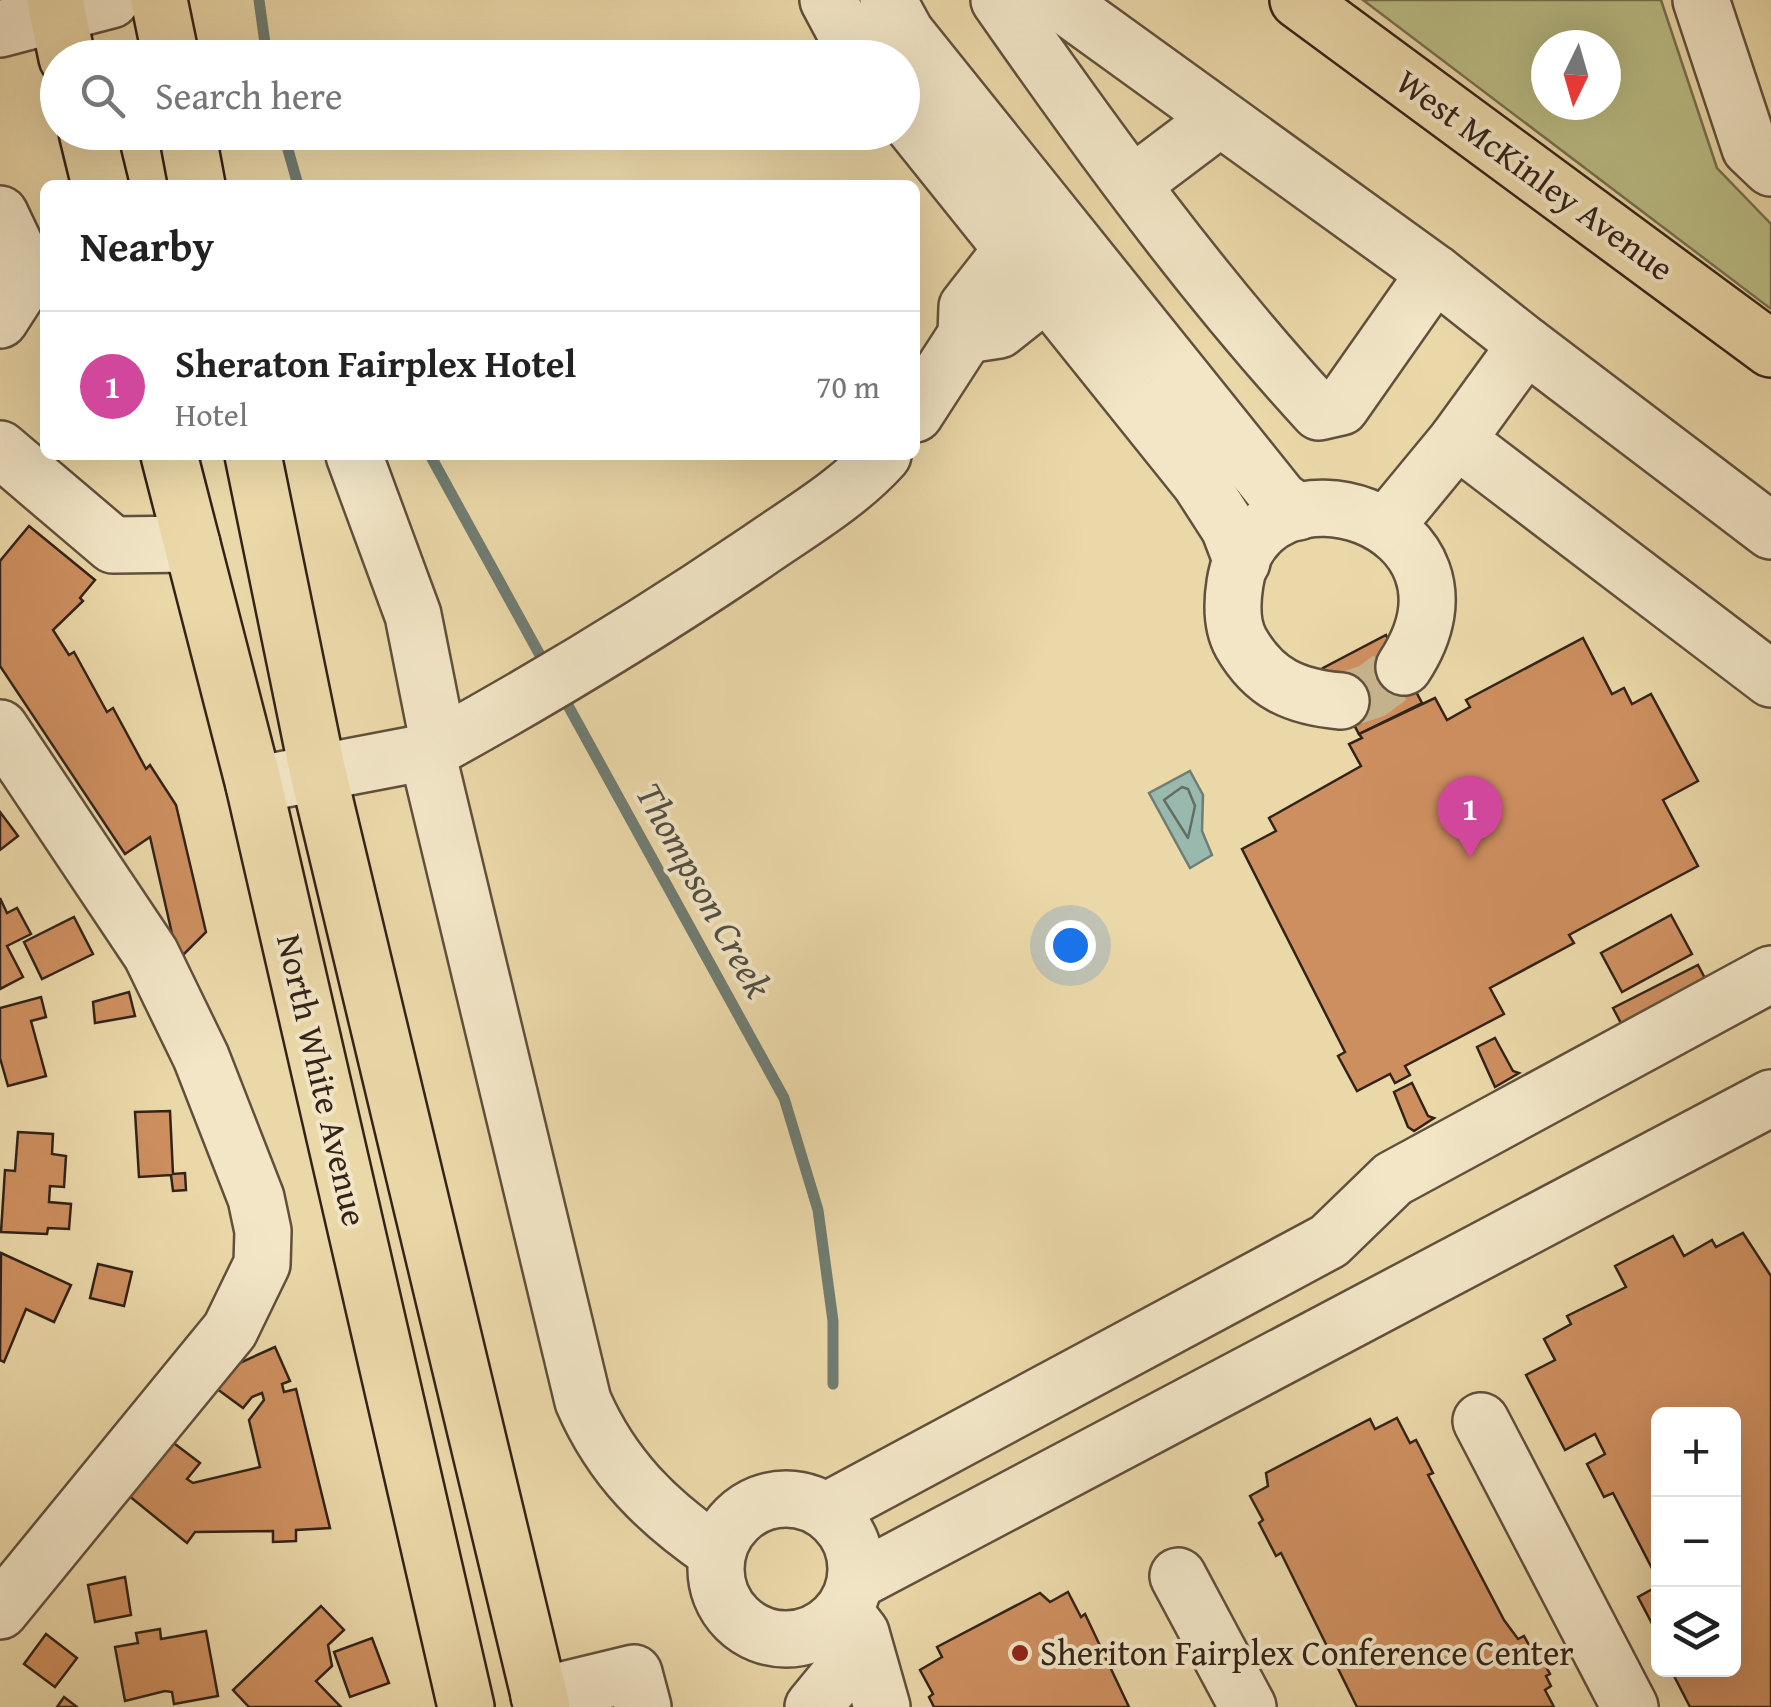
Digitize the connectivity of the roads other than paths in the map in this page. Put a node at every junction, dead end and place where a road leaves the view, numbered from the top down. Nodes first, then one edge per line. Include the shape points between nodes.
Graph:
1 (111, 0) edge
2 (160, 0) edge
3 (828, 0) edge
4 (888, 0) edge
5 (999, 0) edge
6 (1057, 0) edge
7 (1298, 0) edge
8 (1701, 0) edge
9 (60, 24) edge
10 (0, 29) edge
11 (168, 40) edge
12 (849, 40) edge
13 (912, 40) edge
14 (920, 50) edge
15 (1219, 119) junction
16 (920, 134) edge
17 (91, 150) edge
18 (191, 150) edge
19 (1771, 168) edge
20 (99, 180) edge
21 (197, 180) edge
22 (1134, 183) junction
23 (1046, 207) junction
24 (0, 214) edge
25 (1011, 248) junction
26 (1435, 273) junction
27 (1067, 276) junction
28 (0, 320) edge
29 (966, 336) junction
30 (1526, 345) junction
31 (1771, 350) edge
32 (920, 406) edge
33 (1457, 440) junction
34 (0, 449) edge
35 (170, 460) edge
36 (254, 460) edge
37 (356, 460) edge
38 (879, 460) edge
39 (1298, 512) junction
40 (1386, 526) junction
41 (1771, 531) edge
42 (192, 544) junction
43 (1242, 562) junction
44 (1404, 667) tunnel mouth
45 (1771, 679) edge
46 (1340, 702) tunnel mouth
47 (0, 728) edge
48 (433, 749) junction
49 (318, 773) junction
50 (254, 785) junction
51 (1771, 974) edge
52 (1771, 1098) edge
53 (1329, 1241) junction
54 (1365, 1312) junction
55 (1132, 1346) junction
56 (1006, 1414) junction
57 (1169, 1415) junction
58 (1481, 1421) dead end
59 (1042, 1482) junction
60 (826, 1511) junction
61 (717, 1552) junction
62 (1178, 1576) dead end
63 (0, 1611) edge
64 (855, 1612) junction
65 (541, 1701) edge
66 (466, 1707) edge
67 (643, 1707) edge
68 (813, 1707) edge
69 (882, 1707) edge
70 (1248, 1707) edge
71 (1630, 1707) edge

1 - 9 street
2 - 11 main road
3 - 12 street
4 - 13 street
5 - 22 street
6 - 15 street
7 - 31 main road, West McKinley Avenue
8 - 19 street via 1750,148
9 - 10 street
14 - 23 street
15 - 22 street
15 - 26 street
16 - 25 street
17 - 20 main road
18 - 21 main road
22 - 26 street via 1319,412 1342,407
23 - 25 street
23 - 27 street
24 - 28 street via 29,276
25 - 27 street
25 - 29 street via 966,308
26 - 30 street
27 - 29 street via 998,330
27 - 39 street
27 - 43 street via 1229,528
29 - 32 street
30 - 33 street
30 - 41 street
33 - 40 street
33 - 45 street
34 - 42 street via 113,545
35 - 42 main road, North White Avenue
36 - 49 main road, North White Avenue
37 - 48 street via 413,615
38 - 48 street via 599,656
39 - 40 street via 1339,506
39 - 43 street via 1253,542
40 - 44 street via 1416,556 1426,586 1426,618
42 - 50 main road, North White Avenue
43 - 46 street via 1232,603 1237,636 1253,664 1278,686
47 - 63 street via 151,954 200,1057 263,1232 262,1264 230,1330
48 - 49 street
48 - 61 street via 583,1401 598,1436 652,1506
49 - 50 street
49 - 65 main road, North White Avenue
50 - 66 main road, North White Avenue
51 - 53 street via 1392,1178
52 - 54 street
53 - 54 street
53 - 55 street
54 - 57 street
55 - 56 street
55 - 57 street
56 - 59 street
56 - 60 street
57 - 59 street
58 - 71 street
59 - 64 street
60 - 61 street via 804,1501 756,1505 725,1533
60 - 64 street via 852,1541
61 - 64 street via 722,1600 757,1634 804,1638
62 - 70 street
64 - 68 street
64 - 69 street
65 - 67 street via 634,1673

